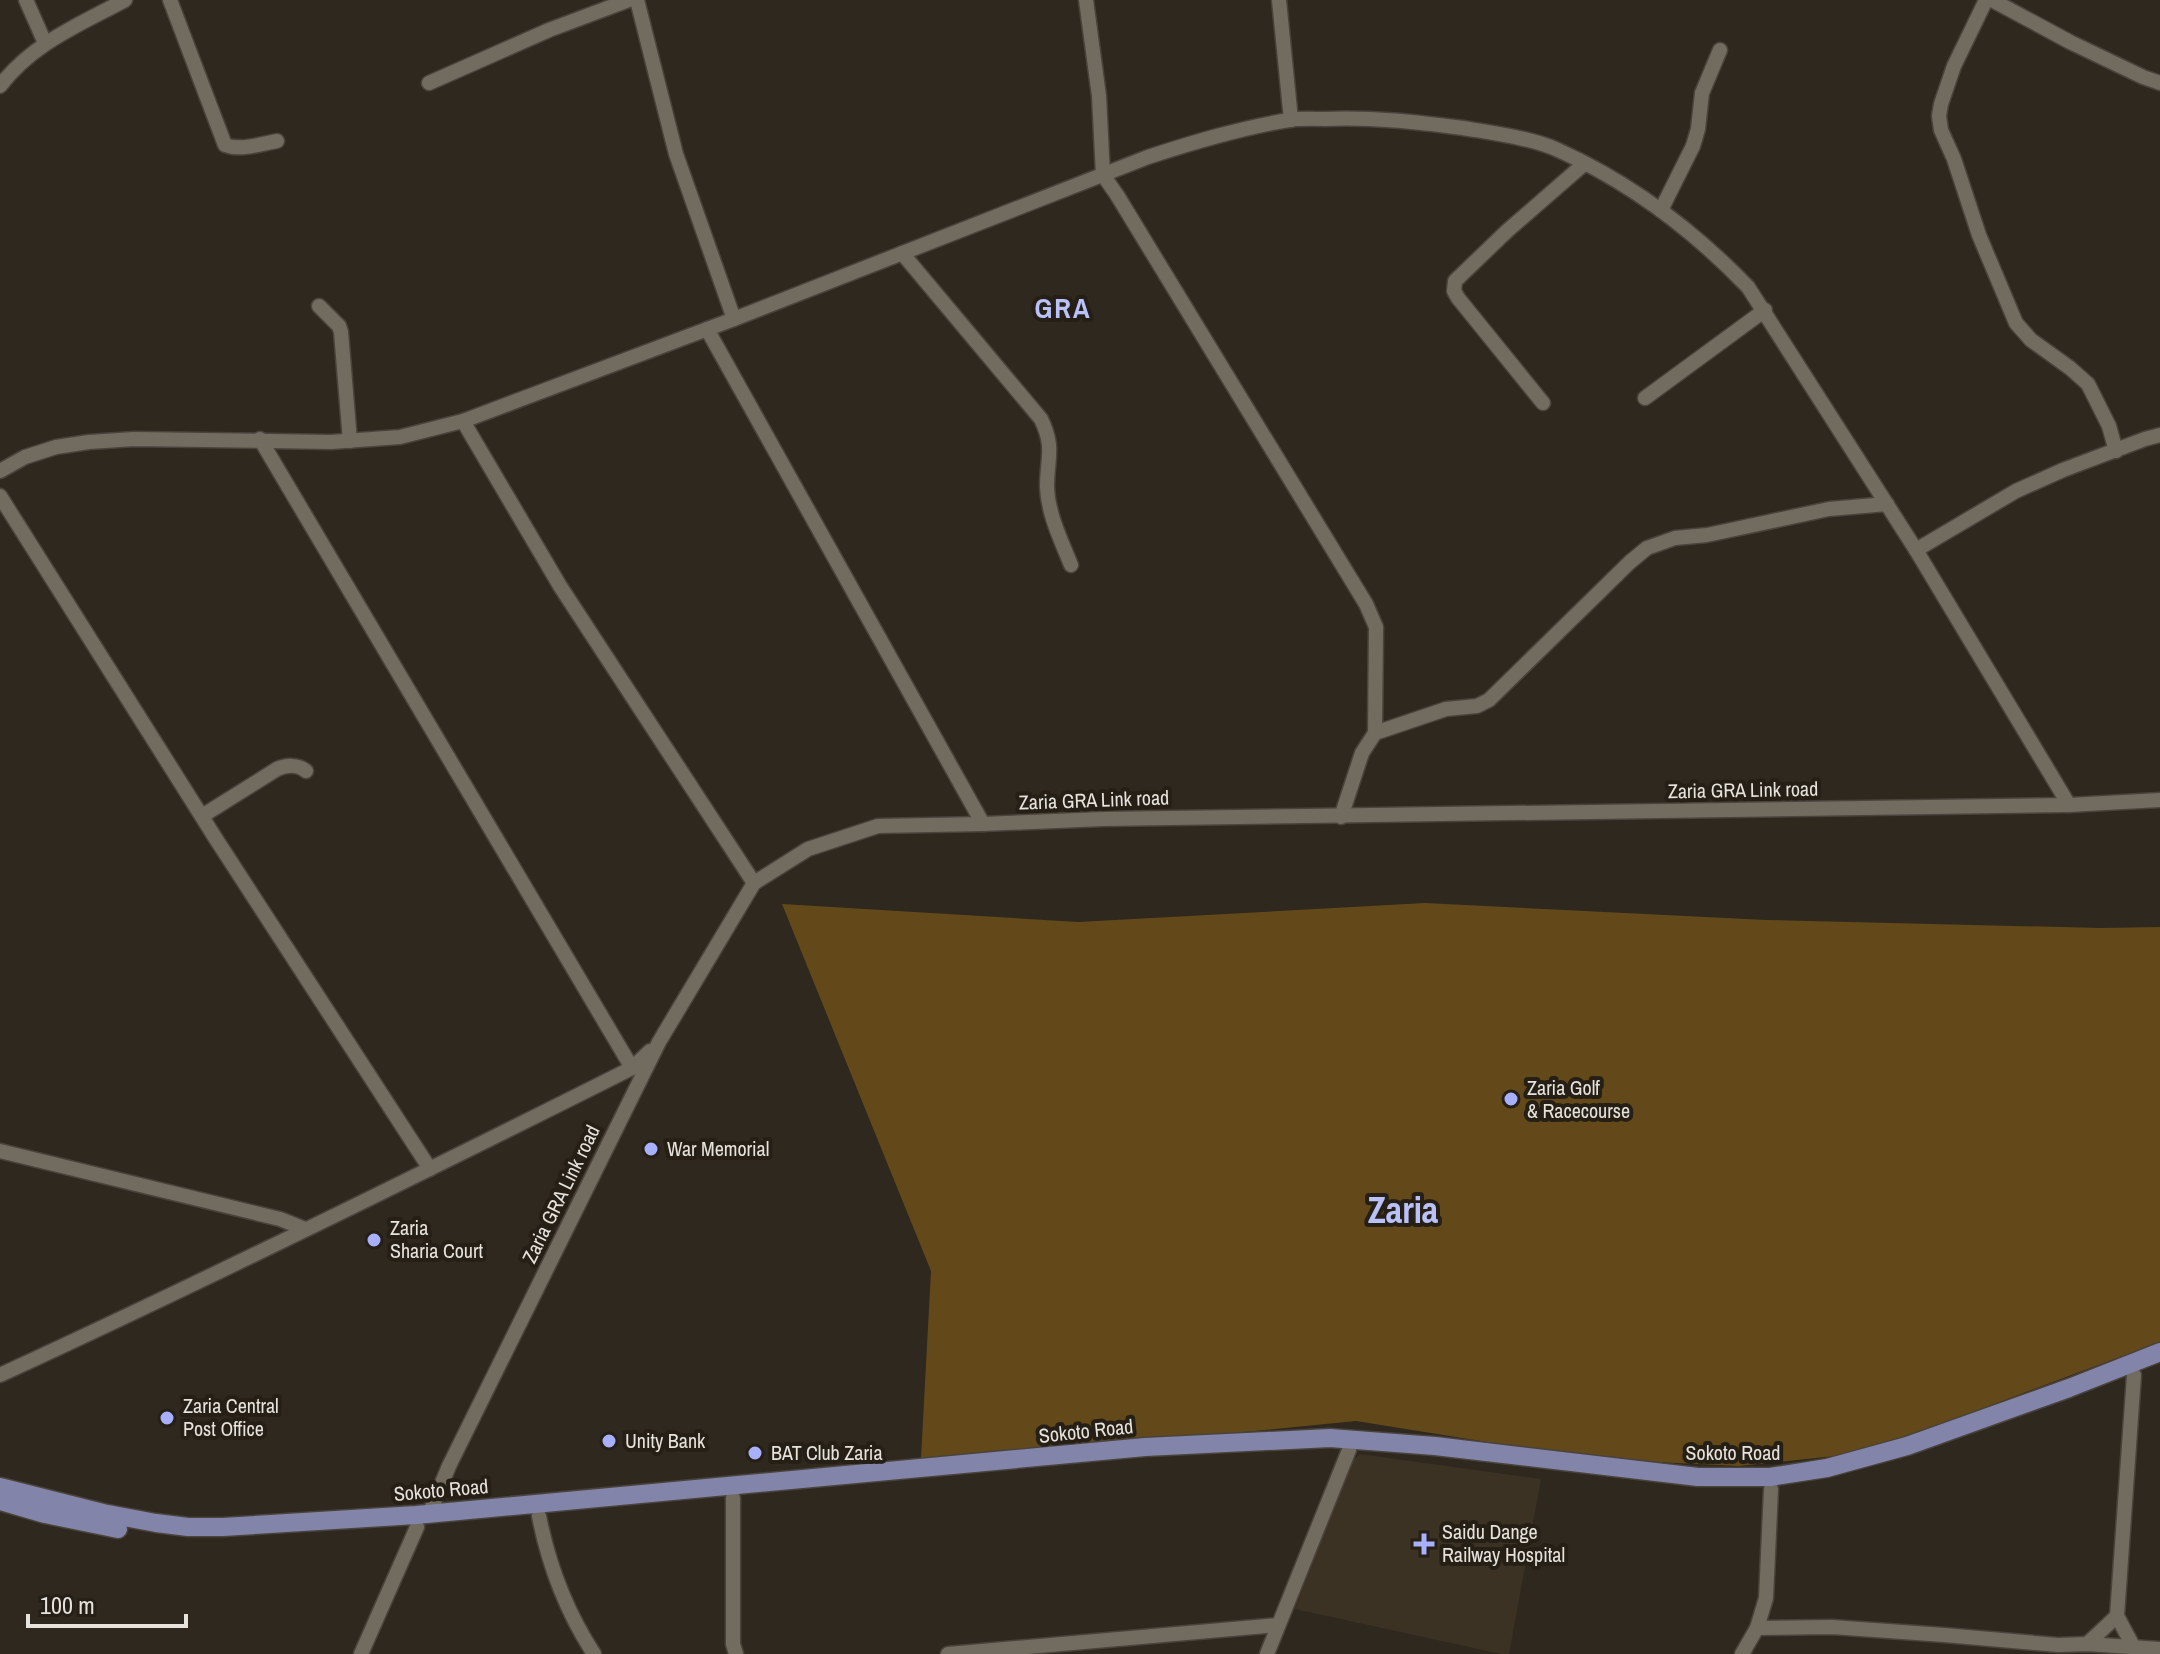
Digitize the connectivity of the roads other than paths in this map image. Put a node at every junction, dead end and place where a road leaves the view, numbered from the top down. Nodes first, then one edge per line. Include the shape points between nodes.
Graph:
1 (26, 0) edge
2 (125, 0) edge
3 (170, 0) edge
4 (629, 0) edge
5 (637, 0) edge
6 (1086, 0) edge
7 (1279, 0) edge
8 (1989, 0) edge
9 (45, 43) junction
10 (1720, 50) dead end
11 (429, 83) dead end
12 (2160, 83) edge
13 (0, 86) edge
14 (1291, 120) junction
15 (277, 141) dead end
16 (1584, 164) junction
17 (1103, 175) junction
18 (1661, 210) junction
19 (902, 253) junction
20 (319, 306) dead end
21 (1765, 310) junction
22 (734, 319) junction
23 (707, 329) junction
24 (1645, 398) dead end
25 (1543, 403) dead end
26 (463, 421) junction
27 (2160, 435) edge
28 (260, 439) junction
29 (350, 441) junction
30 (2116, 451) junction
31 (0, 470) edge
32 (0, 496) edge
33 (1887, 504) junction
34 (1916, 550) junction
35 (1071, 565) dead end
36 (1375, 733) junction
37 (306, 771) dead end
38 (2160, 800) edge
39 (2069, 805) junction
40 (202, 816) junction
41 (1341, 817) junction
42 (983, 824) junction
43 (754, 883) junction
44 (659, 1042) junction
45 (632, 1068) junction
46 (0, 1151) edge
47 (430, 1169) junction
48 (305, 1229) junction
49 (2160, 1352) edge
50 (2160, 1365) edge
51 (0, 1375) edge
52 (2134, 1375) junction
53 (1349, 1450) junction
54 (0, 1487) edge
55 (1771, 1489) junction
56 (733, 1498) junction
57 (0, 1501) edge
58 (539, 1516) junction
59 (423, 1521) junction
60 (2117, 1616) junction
61 (1278, 1625) junction
62 (1757, 1628) junction
63 (2087, 1644) junction
64 (2133, 1646) junction
65 (2160, 1649) edge
66 (2056, 1650) edge
67 (1018, 1651) edge
68 (361, 1654) edge
69 (594, 1654) edge
70 (736, 1654) edge
71 (948, 1654) edge
72 (1267, 1654) edge
73 (1742, 1654) edge

1 - 9 street
2 - 9 street
3 - 15 street via 225,145
4 - 11 street
5 - 22 street via 676,154
6 - 17 street
7 - 14 street
8 - 12 street
8 - 30 street via 1954,66 1941,104 1941,130 2016,323 2088,384
9 - 13 street
10 - 18 street via 1702,93 1693,146
14 - 16 street via 1405,120 1495,133 1556,149
14 - 17 street via 1213,136
16 - 18 street
16 - 25 street via 1454,286 1458,298
17 - 19 street
17 - 36 street via 1366,604 1376,627
18 - 21 street via 1728,266
19 - 22 street
19 - 35 street via 1041,419 1051,446 1050,507
20 - 29 street via 341,332
21 - 24 street
21 - 33 street
22 - 23 street
23 - 26 street
23 - 42 street
26 - 29 street via 400,437
26 - 43 street via 560,586
27 - 30 street
28 - 29 street
28 - 31 street via 89,442 56,447
28 - 45 street
30 - 34 street via 2016,491
32 - 40 street
33 - 34 street
33 - 36 street via 1829,509 1647,548 1489,700
34 - 39 street
36 - 41 street via 1362,753
37 - 40 street via 283,767
38 - 39 street, Zaria GRA Link road
39 - 41 street, Zaria GRA Link road
40 - 47 street
41 - 42 street, Zaria GRA Link road
42 - 43 street, Zaria GRA Link road via 878,826 808,849
43 - 44 street, Zaria GRA Link road
44 - 45 street
44 - 59 street, Zaria GRA Link road
45 - 47 street
46 - 48 street
47 - 48 street
48 - 51 street
49 - 59 main road, Sokoto Road via 1907,1446 1770,1477 1698,1477 1435,1446 1307,1438 1145,1447
50 - 52 main road, Sokoto Road
52 - 55 main road, Sokoto Road via 1909,1459 1829,1481
52 - 60 street
53 - 55 main road, Sokoto Road via 1697,1490
53 - 56 main road, Sokoto Road via 1145,1460
53 - 61 street
54 - 59 main road, Sokoto Road via 188,1527
55 - 62 street via 1766,1598
56 - 58 main road, Sokoto Road
56 - 70 street
57 - 59 main road, Sokoto Road via 101,1526 187,1539 258,1538
58 - 59 main road, Sokoto Road
58 - 69 street via 566,1605
59 - 68 street, Zaria GRA Link road
60 - 63 street
60 - 64 street
61 - 67 street
61 - 72 street
62 - 66 street via 1846,1628
62 - 73 street
63 - 64 street
63 - 66 street
64 - 65 street
67 - 71 street

